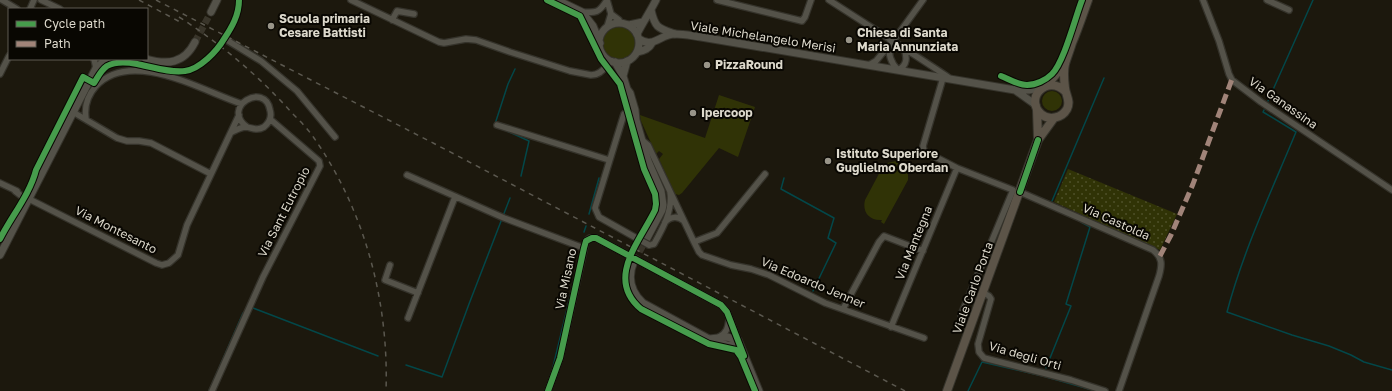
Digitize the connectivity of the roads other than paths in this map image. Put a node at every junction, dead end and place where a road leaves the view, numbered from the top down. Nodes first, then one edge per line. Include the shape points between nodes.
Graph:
1 (2, 0) edge
2 (41, 0) edge
3 (217, 0) edge
4 (351, 0) edge
5 (557, 0) edge
6 (607, 0) edge
7 (656, 0) edge
8 (717, 0) edge
9 (811, 0) edge
10 (829, 0) edge
11 (923, 0) edge
12 (1088, 0) edge
13 (1203, 0) edge
14 (1268, 0) edge
15 (15, 8) edge
16 (58, 8) edge
17 (651, 10) junction
18 (1289, 10) dead end
19 (211, 12) tunnel mouth
20 (582, 12) junction
21 (414, 14) dead end
22 (611, 14) junction
23 (392, 20) junction
24 (643, 22) junction
25 (620, 23) junction
26 (629, 25) junction
27 (593, 26) junction
28 (606, 29) junction
29 (674, 34) junction
30 (638, 37) junction
31 (225, 38) dead end
32 (195, 42) tunnel mouth
33 (891, 42) junction
34 (600, 43) junction
35 (652, 43) junction
36 (904, 47) junction
37 (637, 52) junction
38 (8, 58) edge
39 (94, 60) edge
40 (103, 60) edge
41 (148, 60) edge
42 (628, 61) junction
43 (614, 62) junction
44 (1065, 64) junction
45 (869, 65) junction
46 (96, 68) junction
47 (898, 70) junction
48 (0, 74) edge
49 (623, 76) junction
50 (947, 78) junction
51 (1045, 86) junction
52 (627, 89) junction
53 (1014, 90) junction
54 (1065, 91) junction
55 (242, 104) junction
56 (630, 108) junction
57 (1037, 108) junction
58 (73, 112) junction
59 (239, 116) junction
60 (1054, 118) junction
61 (86, 119) junction
62 (270, 119) junction
63 (636, 120) junction
64 (496, 125) dead end
65 (247, 127) junction
66 (232, 132) junction
67 (335, 137) dead end
68 (642, 140) junction
69 (1038, 140) junction
70 (610, 160) junction
71 (957, 168) junction
72 (211, 174) junction
73 (765, 174) dead end
74 (407, 175) dead end
75 (0, 183) edge
76 (1392, 190) edge
77 (670, 192) junction
78 (1020, 192) junction
79 (455, 197) junction
80 (29, 199) junction
81 (665, 222) junction
82 (684, 222) junction
83 (647, 242) junction
84 (694, 242) junction
85 (581, 247) dead end
86 (923, 251) junction
87 (0, 255) edge
88 (637, 261) junction
89 (390, 264) dead end
90 (418, 293) junction
91 (984, 293) junction
92 (843, 309) junction
93 (961, 315) dead end
94 (729, 317) junction
95 (408, 318) dead end
96 (891, 327) junction
97 (718, 338) junction
98 (924, 338) dead end
99 (709, 339) junction
100 (738, 340) junction
101 (728, 345) junction
102 (743, 353) junction
103 (212, 391) edge
104 (548, 391) edge
105 (759, 391) edge
106 (948, 391) edge
107 (1105, 391) edge
108 (1119, 391) edge

1 - 15 street
2 - 16 street
3 - 19 street
4 - 23 street
5 - 20 street
6 - 20 street via 597,12
6 - 22 street
7 - 17 street
8 - 9 street via 802,21
10 - 33 street
11 - 33 street
12 - 44 main road
13 - 76 street, Via Ganassina via 1232,80
14 - 18 street
17 - 24 street
17 - 29 street via 658,28
20 - 27 street
21 - 23 street via 396,11
22 - 25 street
22 - 28 street
23 - 43 street via 439,42 476,40 582,74 595,75
24 - 26 street
24 - 30 street
25 - 26 street
25 - 28 street
26 - 30 street
27 - 28 street
27 - 34 street
28 - 34 street
29 - 35 street, Viale Michelangelo Merisi
29 - 45 street, Viale Michelangelo Merisi
30 - 35 street via 646,43
30 - 37 street
31 - 67 street via 261,61 297,91
32 - 41 street via 189,52 172,62 160,63
33 - 36 street
33 - 45 street via 876,61
33 - 47 street via 890,58
34 - 43 street via 602,52
35 - 37 street, Viale Michelangelo Merisi via 650,47
36 - 47 street via 906,60 903,67
36 - 50 street
37 - 42 street
38 - 48 street
39 - 46 street
40 - 46 street
42 - 43 street
42 - 49 street
43 - 49 street
44 - 51 main road
44 - 54 main road
45 - 47 street, Viale Michelangelo Merisi
46 - 58 street
47 - 50 street, Viale Michelangelo Merisi
49 - 52 street
50 - 53 street, Viale Michelangelo Merisi
50 - 71 street via 938,90 922,148 926,153
51 - 53 street, Viale Michelangelo Merisi
51 - 54 main road via 1057,85
51 - 57 main road via 1036,97
52 - 56 street
52 - 63 street
53 - 57 street, Viale Michelangelo Merisi
54 - 60 main road via 1069,100 1066,110
55 - 59 street
55 - 61 street via 156,73 118,72 102,80 92,90 85,106
55 - 62 street via 250,98 260,98 268,104
56 - 63 street
56 - 70 street via 624,114
57 - 60 main road via 1044,116
57 - 69 main road
58 - 61 street
58 - 80 street
59 - 65 street
59 - 66 street, Via Montesanto
60 - 69 main road
61 - 72 street via 117,138 151,143
62 - 65 street via 263,127
62 - 103 street, Via Sant Eutropio via 318,161 320,166 263,277
63 - 68 street
64 - 70 street
65 - 66 street
66 - 72 street, Via Montesanto
68 - 77 street, Via Edoardo Jenner via 648,145
68 - 83 street via 661,191 663,204
69 - 78 main road, Viale Carlo Porta
70 - 83 street, bridge via 595,212 599,217
71 - 86 street, Via Mantegna
71 - 93 street via 1013,190
72 - 80 street, Via Montesanto via 187,224 178,255 162,265
73 - 84 street via 717,233
74 - 79 street
75 - 80 street via 25,194
77 - 81 street
77 - 82 street, Via Edoardo Jenner
78 - 91 main road, Viale Carlo Porta
78 - 108 street, Via Castolda via 1153,250 1162,261 1152,298
79 - 85 street
79 - 90 street
80 - 87 street
81 - 82 street via 674,217
81 - 83 street via 654,244
82 - 84 street, Via Edoardo Jenner
84 - 92 street, Via Edoardo Jenner via 702,255 769,275 825,303
86 - 92 street via 884,236
86 - 96 street, Via Mantegna
88 - 94 street, Via Misano via 721,304
88 - 99 street via 630,273 631,284 640,300
88 - 104 street, Via Misano, bridge via 596,238 586,241 560,358
89 - 90 street via 384,280
90 - 95 street
91 - 106 main road, Viale Carlo Porta
91 - 107 street, Via degli Orti via 991,299 978,344 979,352 984,358
92 - 96 street, Via Edoardo Jenner
94 - 97 street via 728,329
94 - 100 street, Via Misano
96 - 98 street, Via Edoardo Jenner
97 - 99 street
97 - 100 street
99 - 101 street
100 - 101 street
100 - 102 street
101 - 102 street
102 - 105 street

